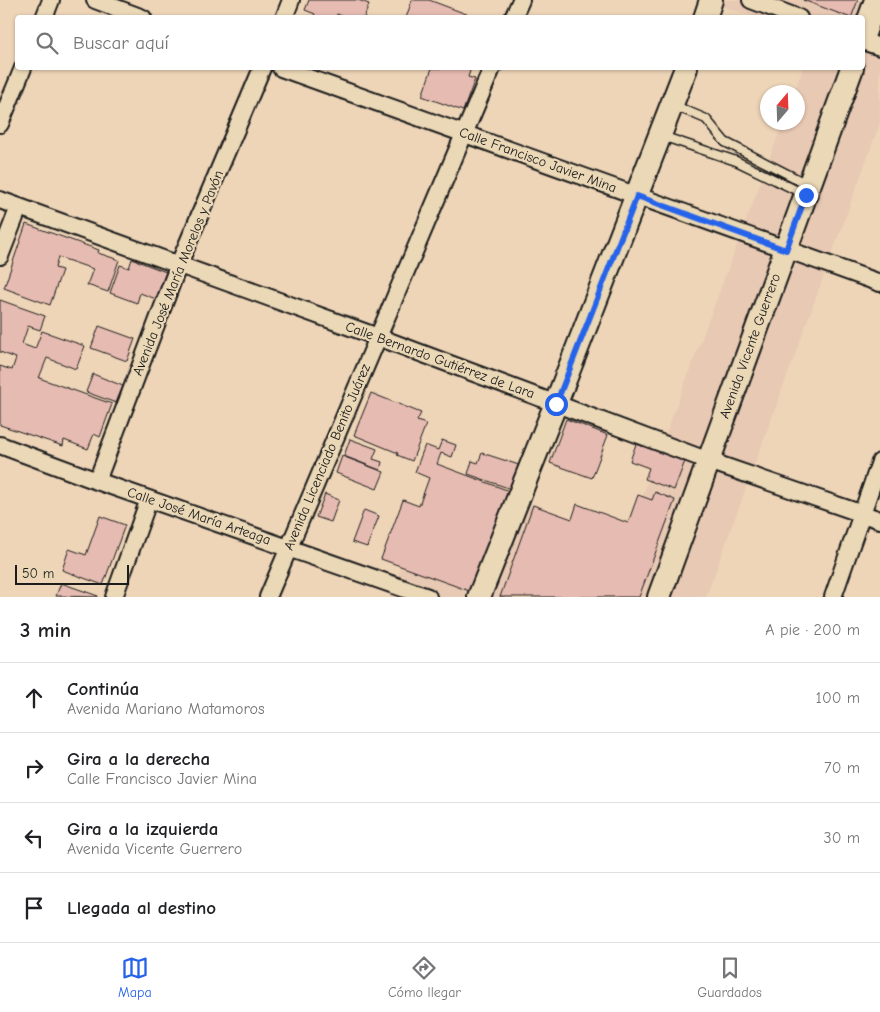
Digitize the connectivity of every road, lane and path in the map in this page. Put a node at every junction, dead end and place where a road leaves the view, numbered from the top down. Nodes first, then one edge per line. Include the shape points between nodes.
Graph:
1 (51, 0) edge
2 (95, 0) edge
3 (291, 0) edge
4 (521, 0) edge
5 (711, 0) edge
6 (751, 0) edge
7 (876, 0) edge
8 (45, 15) edge
9 (135, 15) edge
10 (285, 15) edge
11 (515, 15) edge
12 (706, 15) edge
13 (791, 15) edge
14 (865, 31) edge
15 (865, 41) edge
16 (880, 47) edge
17 (22, 70) edge
18 (261, 70) edge
19 (287, 70) edge
20 (491, 70) edge
21 (685, 70) edge
22 (851, 70) edge
23 (672, 104) junction
24 (0, 124) edge
25 (464, 134) junction
26 (660, 136) junction
27 (807, 190) junction
28 (637, 196) junction
29 (0, 200) edge
30 (19, 207) junction
31 (786, 250) junction
32 (0, 256) edge
33 (179, 264) junction
34 (880, 283) edge
35 (378, 337) junction
36 (556, 404) junction
37 (0, 444) edge
38 (709, 461) junction
39 (880, 462) edge
40 (97, 481) junction
41 (149, 499) junction
42 (863, 514) junction
43 (880, 520) edge
44 (289, 548) junction
45 (114, 597) edge
46 (268, 597) edge
47 (428, 597) edge
48 (478, 597) edge
49 (659, 597) edge
50 (833, 597) edge

1 - 8 street
2 - 9 street
3 - 10 street
4 - 11 street
5 - 12 main road
6 - 13 street
7 - 14 main road
15 - 16 street
17 - 24 street
18 - 33 street, Avenida José María Morelos y Pavón
19 - 25 street, Calle Francisco Javier Mina
20 - 25 street, Avenida Licenciado Benito Juárez
21 - 23 main road
22 - 27 main road, Avenida Vicente Guerrero
23 - 26 main road
23 - 27 lane via 706,119 725,142
25 - 28 street, Calle Francisco Javier Mina
25 - 35 street, Avenida Licenciado Benito Juárez
26 - 27 lane via 736,161
26 - 28 main road
27 - 31 main road, Avenida Vicente Guerrero
28 - 31 street, Calle Francisco Javier Mina
28 - 36 main road
29 - 30 street, Calle Bernardo Gutiérrez de Lara
30 - 32 street
30 - 33 street, Calle Bernardo Gutiérrez de Lara
31 - 34 street, Calle Francisco Javier Mina
31 - 38 main road, Avenida Vicente Guerrero
33 - 35 street, Calle Bernardo Gutiérrez de Lara
33 - 40 street, Avenida José María Morelos y Pavón
35 - 36 street, Calle Bernardo Gutiérrez de Lara
35 - 44 street, Avenida Licenciado Benito Juárez
36 - 38 street, Calle Bernardo Gutiérrez de Lara
36 - 48 main road
37 - 40 street, Calle José María Arteaga
38 - 42 street, Calle Bernardo Gutiérrez de Lara
38 - 49 main road, Avenida Vicente Guerrero
39 - 42 street
40 - 41 street, Calle José María Arteaga
41 - 44 street, Calle José María Arteaga
41 - 45 street
42 - 43 street, Calle Bernardo Gutiérrez de Lara
42 - 50 street
44 - 46 street, Avenida Licenciado Benito Juárez
44 - 47 street, Calle José María Arteaga

